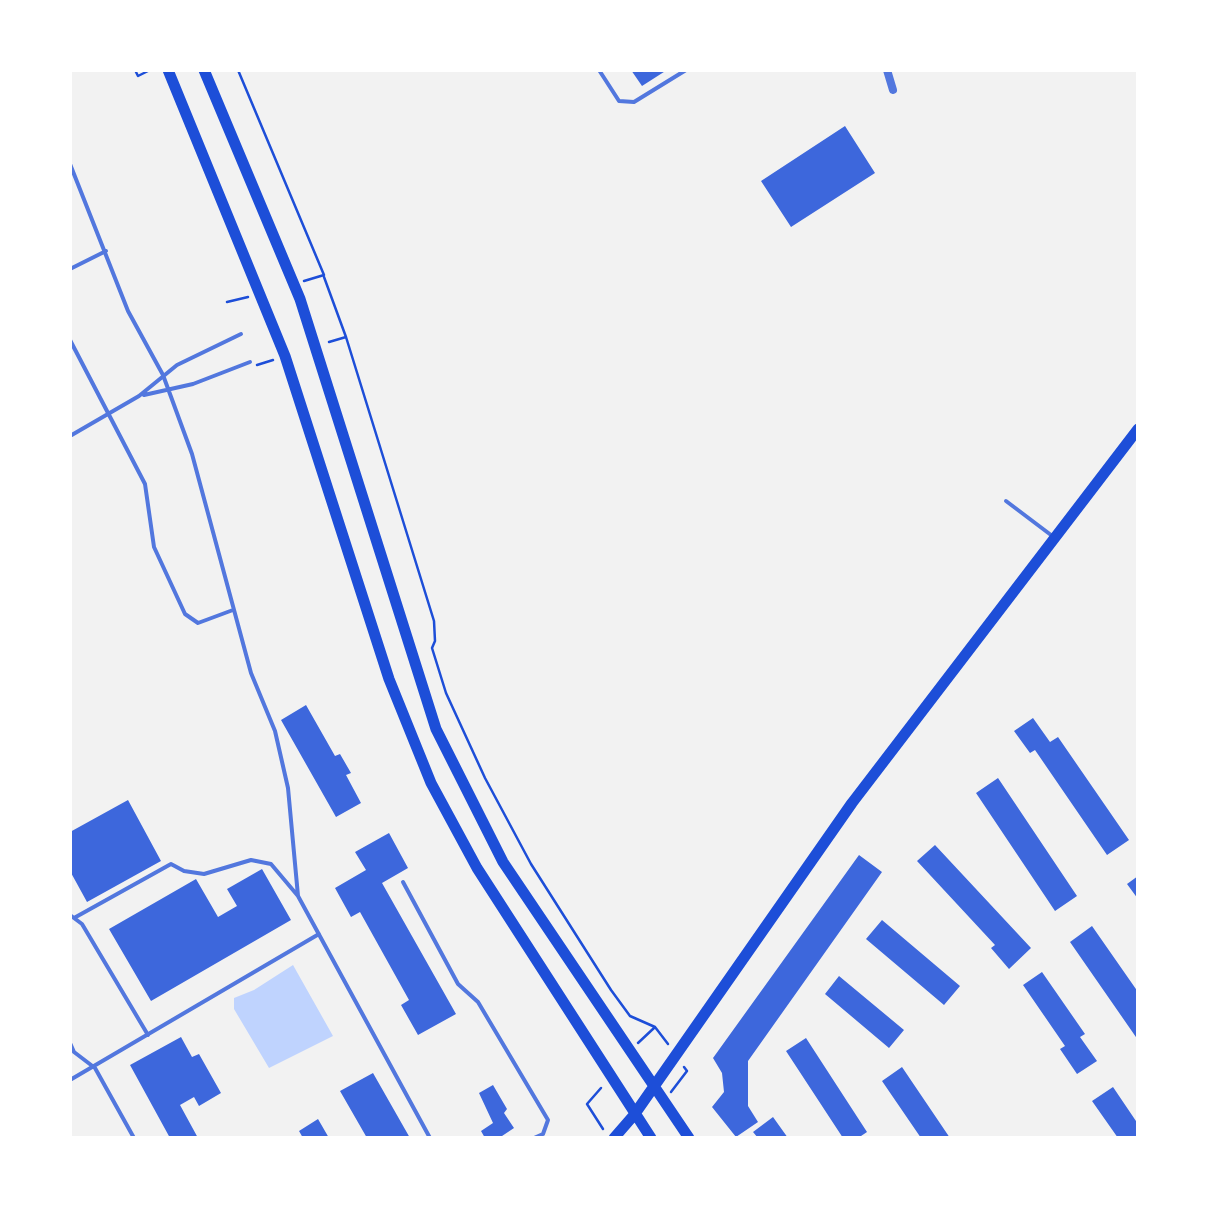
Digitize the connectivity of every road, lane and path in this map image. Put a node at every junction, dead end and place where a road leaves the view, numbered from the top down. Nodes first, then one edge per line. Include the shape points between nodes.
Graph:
1 (135, 70) edge
2 (150, 70) edge
3 (168, 70) edge
4 (204, 70) edge
5 (238, 70) edge
6 (599, 70) edge
7 (686, 70) edge
8 (888, 70) edge
9 (893, 90) dead end
10 (70, 164) edge
11 (106, 252) junction
12 (70, 269) edge
13 (294, 285) junction
14 (261, 293) junction
15 (226, 302) dead end
16 (241, 334) dead end
17 (346, 337) dead end
18 (70, 340) edge
19 (250, 362) dead end
20 (163, 375) junction
21 (169, 390) junction
22 (139, 396) junction
23 (109, 412) junction
24 (1138, 429) edge
25 (70, 436) edge
26 (1006, 501) dead end
27 (1055, 538) junction
28 (234, 610) junction
29 (402, 882) dead end
30 (298, 896) junction
31 (72, 917) edge
32 (319, 934) junction
33 (655, 1026) dead end
34 (148, 1034) junction
35 (70, 1043) edge
36 (95, 1068) junction
37 (70, 1080) edge
38 (652, 1085) junction
39 (634, 1115) junction
40 (134, 1138) edge
41 (430, 1138) edge
42 (534, 1138) edge
43 (614, 1138) edge
44 (650, 1138) edge
45 (688, 1138) edge

1 - 2 path via 138,76
3 - 14 main road
4 - 13 main road
5 - 13 path via 324,275
6 - 7 lane via 619,102 634,102
8 - 9 street
10 - 11 lane
11 - 12 lane
11 - 20 lane
13 - 38 main road via 436,729 503,862
14 - 15 path
14 - 39 main road via 389,680 431,784 476,868
16 - 20 lane
17 - 33 path via 434,621 432,648 446,694 531,864 630,1016
18 - 23 lane
19 - 21 lane
20 - 21 lane
20 - 22 lane
21 - 22 lane
21 - 28 lane
22 - 23 lane
23 - 25 lane
23 - 28 lane via 145,484 154,546 186,614 198,623
24 - 27 main road
26 - 27 lane
27 - 38 main road via 852,803
28 - 30 lane via 288,788
29 - 42 lane via 458,984 478,1002 548,1120
30 - 31 lane via 262,860 204,874 172,864
30 - 32 lane
31 - 34 lane
32 - 34 lane
32 - 41 lane
34 - 36 lane
35 - 36 lane
36 - 37 lane
36 - 40 lane
38 - 39 main road
38 - 45 main road
39 - 43 main road
39 - 44 main road

